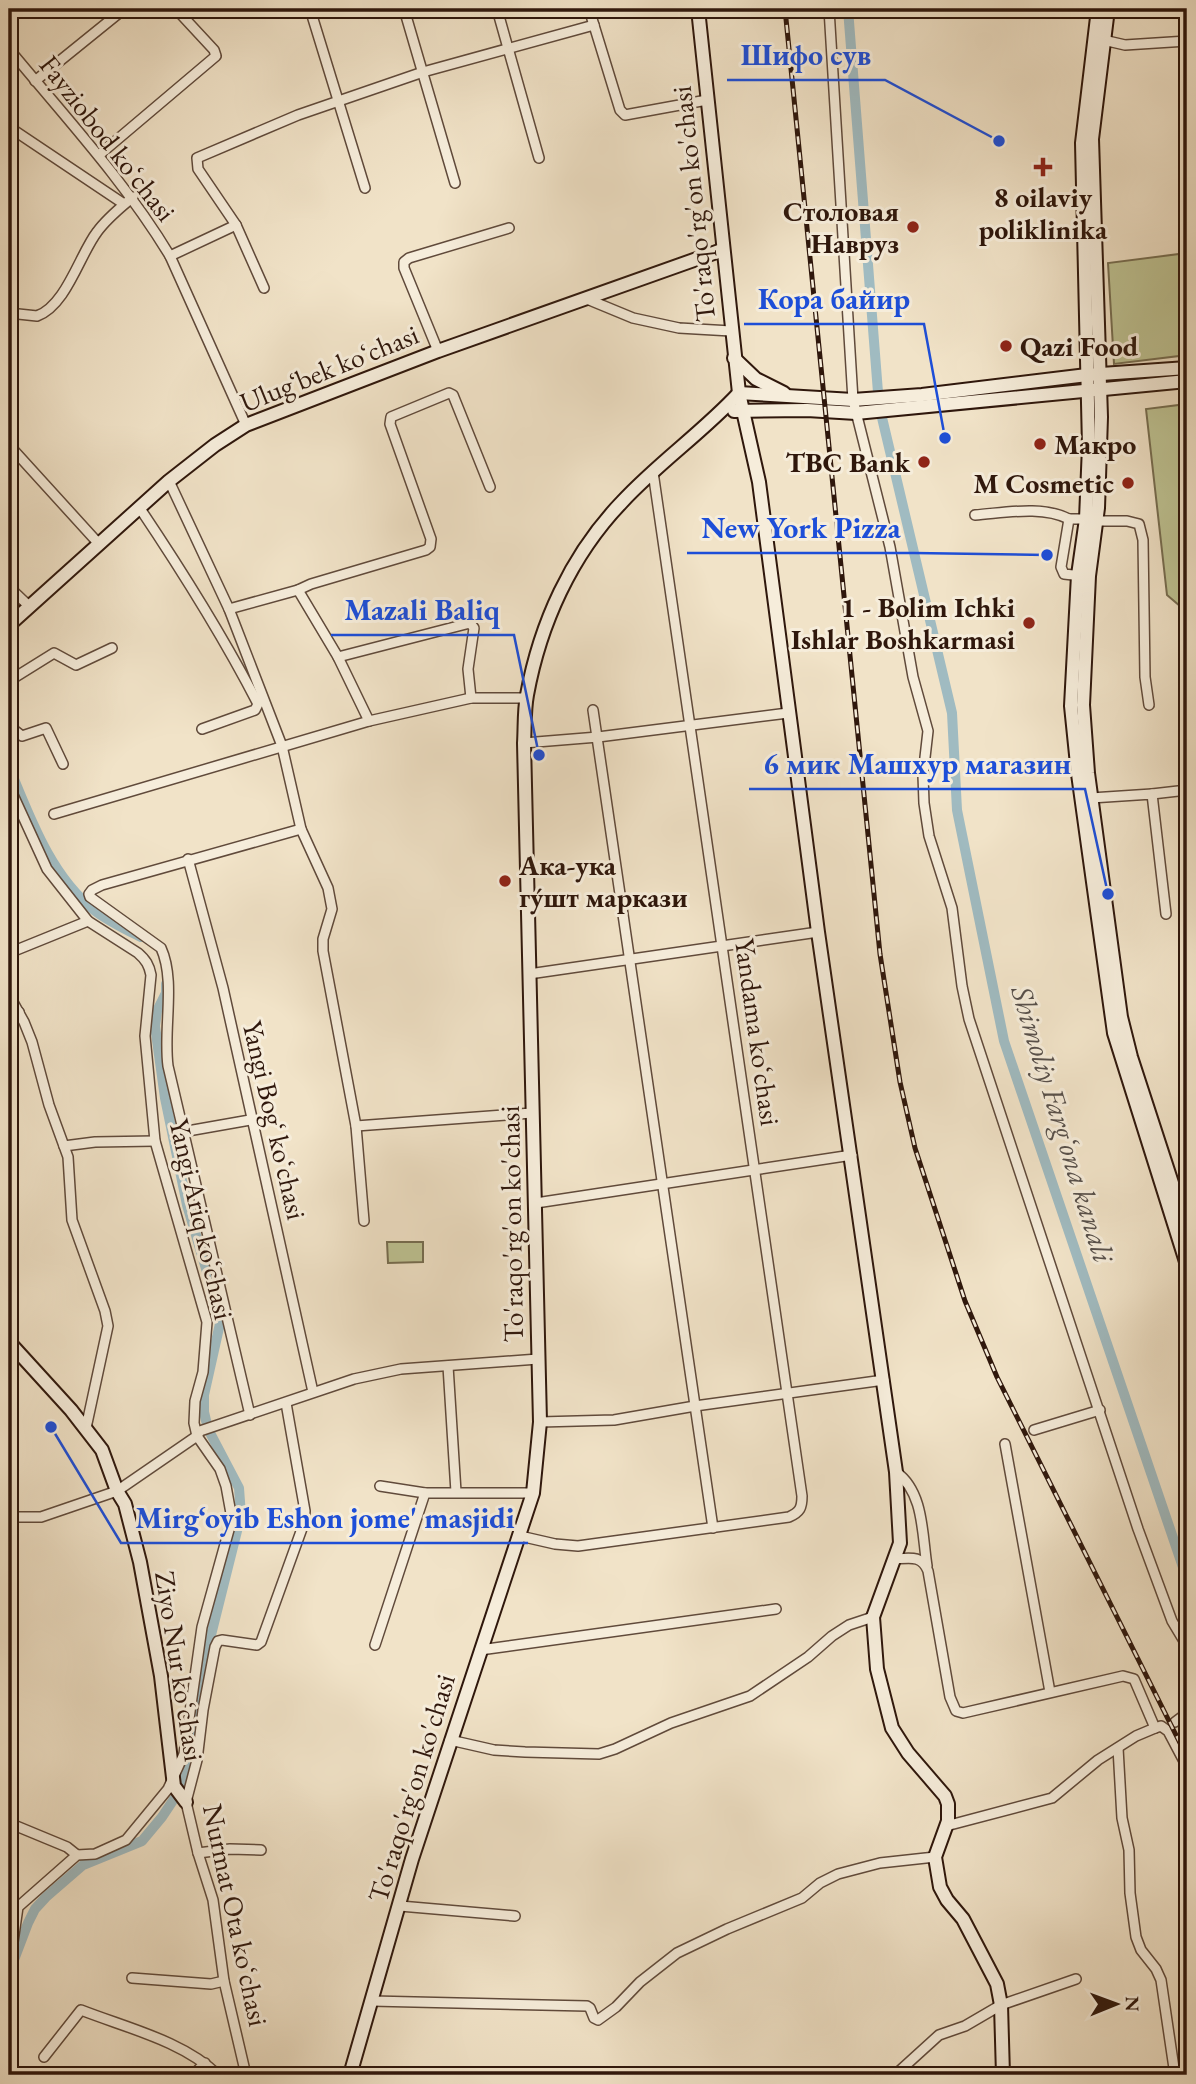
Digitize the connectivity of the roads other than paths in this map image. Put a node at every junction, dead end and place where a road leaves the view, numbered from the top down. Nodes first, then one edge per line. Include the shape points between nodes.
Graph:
1 (124, 9) edge
2 (176, 9) edge
3 (310, 9) edge
4 (404, 9) edge
5 (497, 9) edge
6 (589, 9) edge
7 (698, 9) edge
8 (829, 9) edge
9 (1098, 9) edge
10 (1108, 9) edge
11 (594, 25) junction
12 (1099, 39) junction
13 (1187, 41) edge
14 (9, 49) edge
15 (509, 49) junction
16 (423, 72) junction
17 (35, 81) junction
18 (707, 100) junction
19 (339, 101) junction
20 (9, 127) edge
21 (99, 155) junction
22 (538, 158) dead end
23 (455, 183) dead end
24 (365, 188) dead end
25 (133, 197) junction
26 (124, 204) junction
27 (236, 225) junction
28 (509, 228) dead end
29 (722, 250) junction
30 (170, 256) junction
31 (264, 288) dead end
32 (587, 299) junction
33 (9, 313) edge
34 (731, 331) junction
35 (438, 351) junction
36 (734, 358) junction
37 (1187, 368) edge
38 (1093, 375) junction
39 (1187, 381) edge
40 (1101, 389) junction
41 (1087, 390) junction
42 (739, 393) junction
43 (790, 397) junction
44 (897, 403) junction
45 (854, 406) junction
46 (742, 410) junction
47 (720, 413) junction
48 (1095, 417) junction
49 (246, 425) junction
50 (9, 446) edge
51 (653, 472) junction
52 (169, 481) junction
53 (490, 487) dead end
54 (139, 507) junction
55 (975, 515) dead end
56 (1069, 519) junction
57 (1091, 520) junction
58 (99, 544) junction
59 (1083, 576) junction
60 (9, 587) edge
61 (298, 590) junction
62 (30, 607) junction
63 (229, 609) junction
64 (9, 625) edge
65 (112, 648) dead end
66 (338, 657) junction
67 (9, 681) edge
68 (471, 698) junction
69 (526, 698) junction
70 (1149, 705) dead end
71 (593, 710) dead end
72 (788, 713) junction
73 (369, 721) junction
74 (691, 724) junction
75 (9, 726) edge
76 (202, 729) dead end
77 (598, 737) junction
78 (524, 743) junction
79 (282, 747) junction
80 (63, 764) dead end
81 (9, 786) edge
82 (1187, 790) edge
83 (1153, 794) junction
84 (1091, 798) junction
85 (54, 814) dead end
86 (301, 829) junction
87 (188, 859) junction
88 (1166, 914) dead end
89 (88, 921) junction
90 (818, 932) junction
91 (722, 947) junction
92 (9, 953) edge
93 (629, 961) junction
94 (529, 974) junction
95 (9, 995) edge
96 (19, 1012) junction
97 (9, 1017) edge
98 (1140, 1102) junction
99 (532, 1114) junction
100 (250, 1120) junction
101 (356, 1126) junction
102 (182, 1132) junction
103 (155, 1141) junction
104 (64, 1146) junction
105 (852, 1155) junction
106 (756, 1171) junction
107 (665, 1184) junction
108 (536, 1203) junction
109 (364, 1221) dead end
110 (1187, 1229) edge
111 (1187, 1265) edge
112 (9, 1342) edge
113 (538, 1359) junction
114 (448, 1366) junction
115 (884, 1380) junction
116 (313, 1392) junction
117 (788, 1394) junction
118 (286, 1403) junction
119 (695, 1406) junction
120 (1100, 1410) junction
121 (250, 1415) junction
122 (540, 1422) junction
123 (86, 1428) junction
124 (1034, 1430) dead end
125 (198, 1434) junction
126 (1005, 1444) dead end
127 (896, 1472) junction
128 (380, 1486) dead end
129 (117, 1491) junction
130 (456, 1492) junction
131 (425, 1493) junction
132 (533, 1493) junction
133 (9, 1517) edge
134 (713, 1528) junction
135 (520, 1536) junction
136 (895, 1559) junction
137 (928, 1571) junction
138 (776, 1609) dead end
139 (873, 1617) junction
140 (374, 1645) dead end
141 (1187, 1646) edge
142 (480, 1650) junction
143 (1050, 1692) junction
144 (1187, 1713) edge
145 (1175, 1721) dead end
146 (1155, 1728) junction
147 (450, 1740) junction
148 (1118, 1748) junction
149 (1187, 1767) edge
150 (173, 1781) junction
151 (186, 1802) junction
152 (9, 1824) edge
153 (946, 1826) junction
154 (261, 1850) dead end
155 (198, 1853) junction
156 (77, 1855) junction
157 (935, 1857) junction
158 (400, 1906) junction
159 (18, 1907) junction
160 (9, 1916) edge
161 (516, 1916) dead end
162 (9, 1954) edge
163 (132, 1978) dead end
164 (1076, 1979) dead end
165 (224, 1981) junction
166 (372, 2001) junction
167 (1001, 2005) junction
168 (44, 2057) dead end
169 (205, 2063) junction
170 (192, 2075) edge
171 (218, 2075) edge
172 (246, 2075) edge
173 (350, 2075) edge
174 (895, 2075) edge
175 (1003, 2075) edge
176 (1175, 2075) edge

1 - 17 street
2 - 21 street via 216,56
3 - 19 street
4 - 16 street
5 - 15 street
6 - 11 street
7 - 18 main road, To'raqo'rg'on ko'chasi
8 - 45 street
9 - 12 main road
10 - 12 main road
11 - 15 street, Fayziobod koʻchasi
11 - 18 street via 625,115
12 - 13 street via 1125,45
12 - 38 main road via 1092,139
14 - 17 street, Fayziobod koʻchasi
15 - 16 street, Fayziobod koʻchasi
15 - 22 street
16 - 19 street, Fayziobod koʻchasi
16 - 23 street
17 - 21 street, Fayziobod koʻchasi
18 - 29 main road, To'raqo'rg'on ko'chasi
19 - 24 street
19 - 27 street, Fayziobod koʻchasi via 197,158 198,169
20 - 26 street
21 - 25 street, Fayziobod koʻchasi
25 - 26 street
25 - 30 street, Fayziobod koʻchasi
26 - 33 street via 96,232 49,308 37,316
27 - 30 street, Fayziobod koʻchasi
27 - 31 street
28 - 35 street via 404,262
29 - 32 main road, Ulugʻbek koʻchasi
29 - 34 main road, To'raqo'rg'on ko'chasi
30 - 49 street, Fayziobod koʻchasi
32 - 34 street via 633,318 679,328
32 - 35 main road, Ulugʻbek koʻchasi
34 - 36 main road, To'raqo'rg'on ko'chasi
35 - 49 main road, Ulugʻbek koʻchasi
36 - 42 main road, To'raqo'rg'on ko'chasi
36 - 43 main road via 757,379
37 - 38 main road
38 - 40 main road
38 - 41 main road
38 - 44 main road
39 - 40 main road
40 - 41 main road
40 - 48 main road
41 - 44 main road
41 - 48 main road
42 - 43 main road
42 - 46 main road, To'raqo'rg'on ko'chasi
42 - 47 main road, To'raqo'rg'on ko'chasi
43 - 45 main road
44 - 45 main road
45 - 46 main road
45 - 120 street via 890,547 913,677 928,731 924,803 929,836 952,908 970,1019
46 - 47 main road
46 - 72 main road, To'raqo'rg'on ko'chasi via 759,482
47 - 51 main road, To'raqo'rg'on ko'chasi
48 - 57 main road
49 - 52 main road, Ulugʻbek koʻchasi
50 - 58 street
51 - 69 main road, To'raqo'rg'on ko'chasi via 598,529 579,557 542,636
51 - 74 street, Yandama koʻchasi
52 - 54 main road, Ulugʻbek koʻchasi
52 - 63 street
53 - 61 street via 453,395 400,411 390,424 430,547
54 - 58 main road, Ulugʻbek koʻchasi
54 - 76 street via 184,573 258,705
55 - 56 street via 1041,512
56 - 57 street
56 - 59 street via 1060,571
57 - 59 main road
57 - 70 street via 1139,524
58 - 62 main road, Ulugʻbek koʻchasi
59 - 84 main road via 1083,705
59 - 98 main road via 1071,688 1078,774 1114,1033
60 - 62 street
61 - 63 street
61 - 66 street
62 - 64 main road, Ulugʻbek koʻchasi
63 - 79 street
65 - 67 street via 76,665 54,653
66 - 68 street via 470,623 474,628 468,669
66 - 73 street
68 - 69 street
68 - 73 street
69 - 78 main road, To'raqo'rg'on ko'chasi
71 - 77 street
72 - 74 street
72 - 90 main road, To'raqo'rg'on ko'chasi
73 - 79 street
74 - 77 street
74 - 91 street, Yandama koʻchasi
75 - 80 street via 22,736 46,728
77 - 78 street
77 - 93 street
78 - 94 main road, To'raqo'rg'on ko'chasi
79 - 85 street
79 - 86 street
81 - 89 street, Yangi Ariq koʻchasi via 47,869
82 - 83 street
83 - 84 street
83 - 88 street
84 - 98 main road via 1121,1017
86 - 87 street
86 - 101 street via 328,888 332,909 323,951
87 - 100 street, Yangi Bogʻ koʻchasi via 223,988
87 - 102 street via 102,885 92,890 90,897 161,948 166,960 165,1042
89 - 92 street
89 - 103 street, Yangi Ariq koʻchasi via 138,953 149,967 145,1036
90 - 91 street
90 - 105 main road, To'raqo'rg'on ko'chasi
91 - 93 street
91 - 106 street, Yandama koʻchasi
93 - 94 street
93 - 107 street
94 - 99 main road, To'raqo'rg'on ko'chasi
95 - 96 street
96 - 97 street
96 - 104 street
98 - 110 main road
98 - 111 main road
99 - 101 street
99 - 108 main road, To'raqo'rg'on ko'chasi
100 - 102 street
100 - 116 street, Yangi Bogʻ koʻchasi
101 - 109 street
102 - 121 street
103 - 104 street
103 - 125 street, Yangi Ariq koʻchasi via 207,1322 203,1372 195,1401
104 - 123 street via 72,1220 108,1326
105 - 106 street
105 - 115 main road, To'raqo'rg'on ko'chasi
106 - 107 street
106 - 117 street, Yandama koʻchasi
107 - 108 street
107 - 119 street
108 - 113 main road, To'raqo'rg'on ko'chasi
112 - 123 main road, Ziyo Nur koʻchasi
113 - 114 street
113 - 122 main road, To'raqo'rg'on ko'chasi
114 - 116 street via 401,1369
114 - 130 street
115 - 117 street
115 - 127 main road, To'raqo'rg'on ko'chasi
116 - 118 street
117 - 119 street
117 - 134 street, Yandama koʻchasi via 802,1507 789,1517
118 - 121 street
118 - 151 street, Nurmat Ota koʻchasi via 304,1498 304,1523 261,1642 222,1640 215,1647 198,1760
119 - 122 street via 614,1420
119 - 134 street
120 - 124 street
120 - 141 street via 1142,1541 1172,1621
121 - 125 street
122 - 132 main road, To'raqo'rg'on ko'chasi
123 - 129 main road, Ziyo Nur koʻchasi via 102,1450
125 - 129 street
125 - 150 street via 220,1469 232,1519 202,1627 184,1754
126 - 143 street
127 - 136 main road, To'raqo'rg'on ko'chasi via 900,1543
127 - 137 street via 916,1496
128 - 131 street
129 - 133 street via 41,1517
129 - 150 main road, Ziyo Nur koʻchasi via 125,1504 140,1562 161,1676
130 - 131 street
130 - 132 street
131 - 140 street
132 - 135 main road, To'raqo'rg'on ko'chasi
134 - 135 street, Yandama koʻchasi via 578,1546
135 - 142 main road, To'raqo'rg'on ko'chasi
136 - 137 street via 919,1558
136 - 139 main road, To'raqo'rg'on ko'chasi
137 - 143 street via 956,1711
138 - 142 street
139 - 147 street via 849,1625 750,1696 701,1711 607,1752 494,1750
139 - 153 main road via 877,1669 892,1728 944,1796
142 - 147 main road, To'raqo'rg'on ko'chasi
143 - 146 street via 1129,1676
144 - 145 street
146 - 148 street
146 - 149 street via 1168,1731
147 - 158 main road, To'raqo'rg'on ko'chasi
148 - 153 street via 1052,1798
148 - 176 street via 1132,1910 1141,1950 1161,1980
150 - 151 main road
150 - 156 street via 126,1840 94,1854
151 - 155 street, Nurmat Ota koʻchasi
152 - 156 street
153 - 157 main road
154 - 155 street
155 - 165 street, Nurmat Ota koʻchasi via 213,1900
156 - 159 street
157 - 166 street via 880,1863 838,1874 802,1898 677,1953 598,2020 587,2006
157 - 167 main road via 940,1886 993,1973
158 - 161 street
158 - 166 main road, To'raqo'rg'on ko'chasi
159 - 160 street
159 - 162 street
163 - 165 street
164 - 167 street
165 - 172 street, Nurmat Ota koʻchasi
166 - 173 main road, To'raqo'rg'on ko'chasi
167 - 174 street via 939,2035
167 - 175 main road
168 - 169 street via 81,2010
169 - 170 street
169 - 171 street

